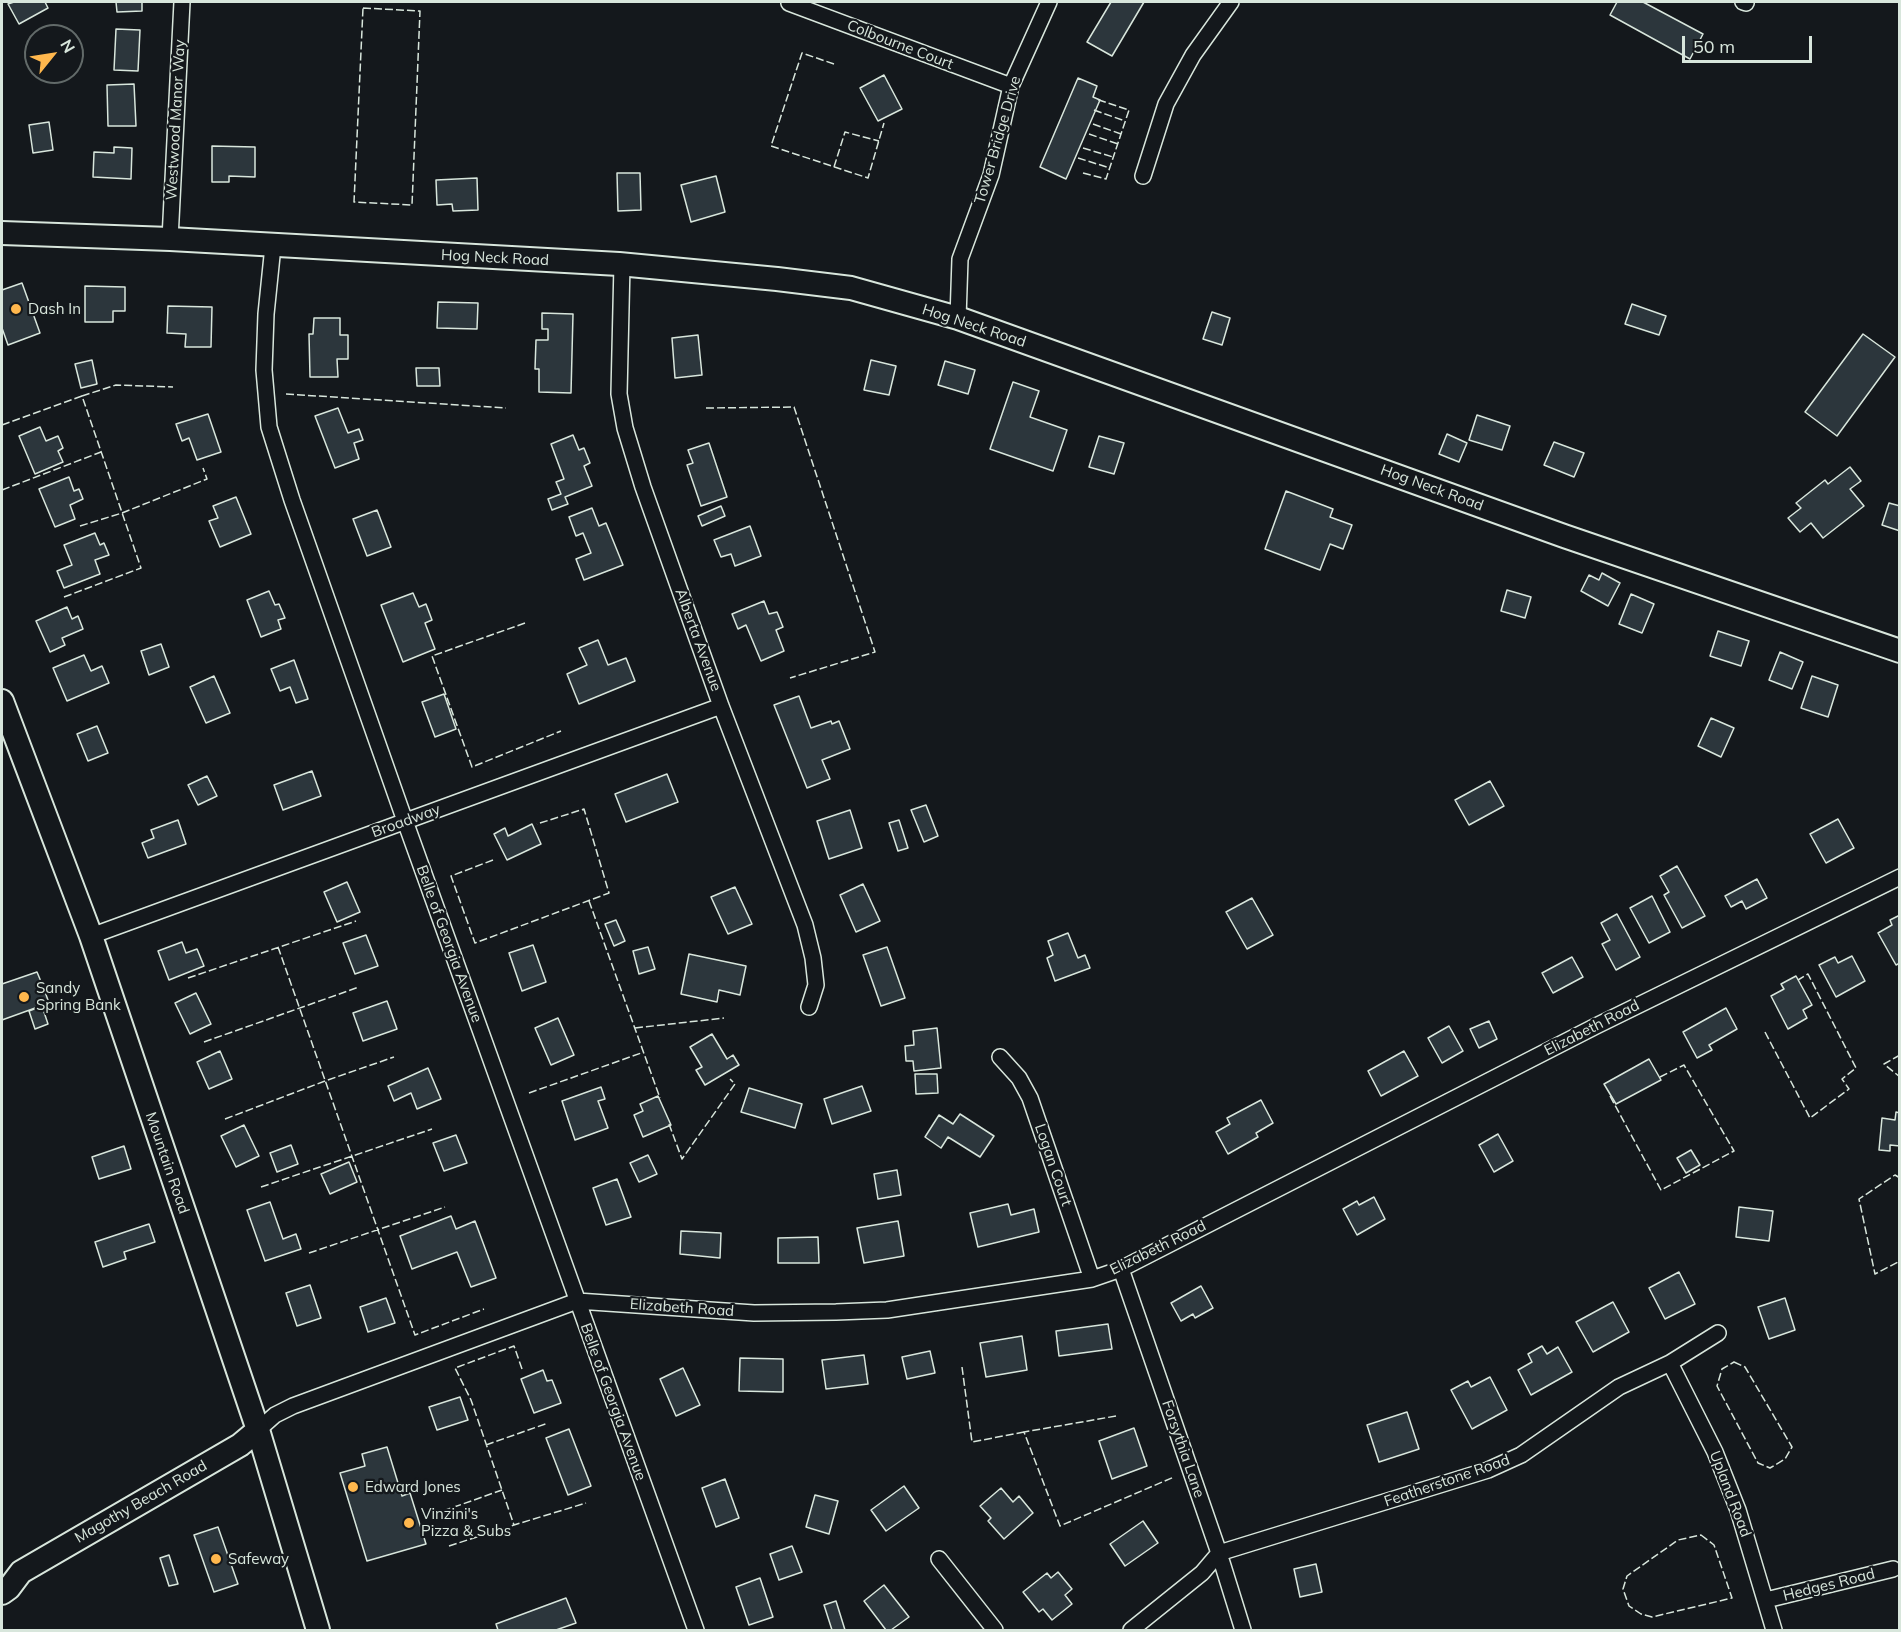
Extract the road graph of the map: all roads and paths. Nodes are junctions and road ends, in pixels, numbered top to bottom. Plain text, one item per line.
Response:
1 (182, 2) edge
2 (1049, 2) edge
3 (1231, 2) edge
4 (789, 3) edge
5 (1011, 86) junction
6 (1143, 176) dead end
7 (2, 233) edge
8 (170, 239) junction
9 (273, 246) junction
10 (622, 264) junction
11 (958, 318) junction
12 (1899, 651) edge
13 (2, 701) edge
14 (721, 706) junction
15 (405, 821) junction
16 (1899, 877) edge
17 (91, 936) junction
18 (809, 1007) dead end
19 (1000, 1057) dead end
20 (1121, 1269) junction
21 (1092, 1279) junction
22 (577, 1301) junction
23 (1718, 1333) dead end
24 (1670, 1363) junction
25 (258, 1430) junction
26 (1219, 1553) junction
27 (939, 1559) dead end
28 (1893, 1569) dead end
29 (11, 1571) edge
30 (2, 1593) edge
31 (1766, 1600) junction
32 (318, 1630) edge
33 (696, 1630) edge
34 (995, 1630) edge
35 (1131, 1630) edge
36 (1242, 1630) edge
37 (1774, 1630) edge

1 - 8 street, Westwood Manor Way
2 - 5 street, Tower Bridge Drive
3 - 6 street
4 - 5 street, Colbourne Court
5 - 11 street, Tower Bridge Drive
7 - 8 main road, Hog Neck Road
8 - 9 main road, Hog Neck Road
9 - 10 main road, Hog Neck Road
9 - 15 street, Belle of Georgia Avenue
10 - 11 main road, Hog Neck Road
10 - 14 street, Alberta Avenue
11 - 12 main road, Hog Neck Road
13 - 17 main road, Mountain Road
14 - 15 street, Broadway
14 - 18 street, Alberta Avenue
15 - 17 street, Broadway
15 - 22 street, Belle of Georgia Avenue
16 - 20 street, Elizabeth Road
17 - 25 main road, Mountain Road
19 - 21 street, Logan Court
20 - 21 street, Elizabeth Road
20 - 26 street, Forsythia Lane
21 - 22 street, Elizabeth Road
22 - 25 street, Elizabeth Road
22 - 33 street, Belle of Georgia Avenue
23 - 24 street, Featherstone Road
24 - 26 street, Featherstone Road
24 - 31 street, Upland Road
25 - 29 main road, Magothy Beach Road
25 - 32 main road, Mountain Road
26 - 35 street
26 - 36 street, Forsythia Lane
27 - 34 street
28 - 31 street, Hedges Road
29 - 30 main road, Magothy Beach Road
31 - 37 street, Upland Road

